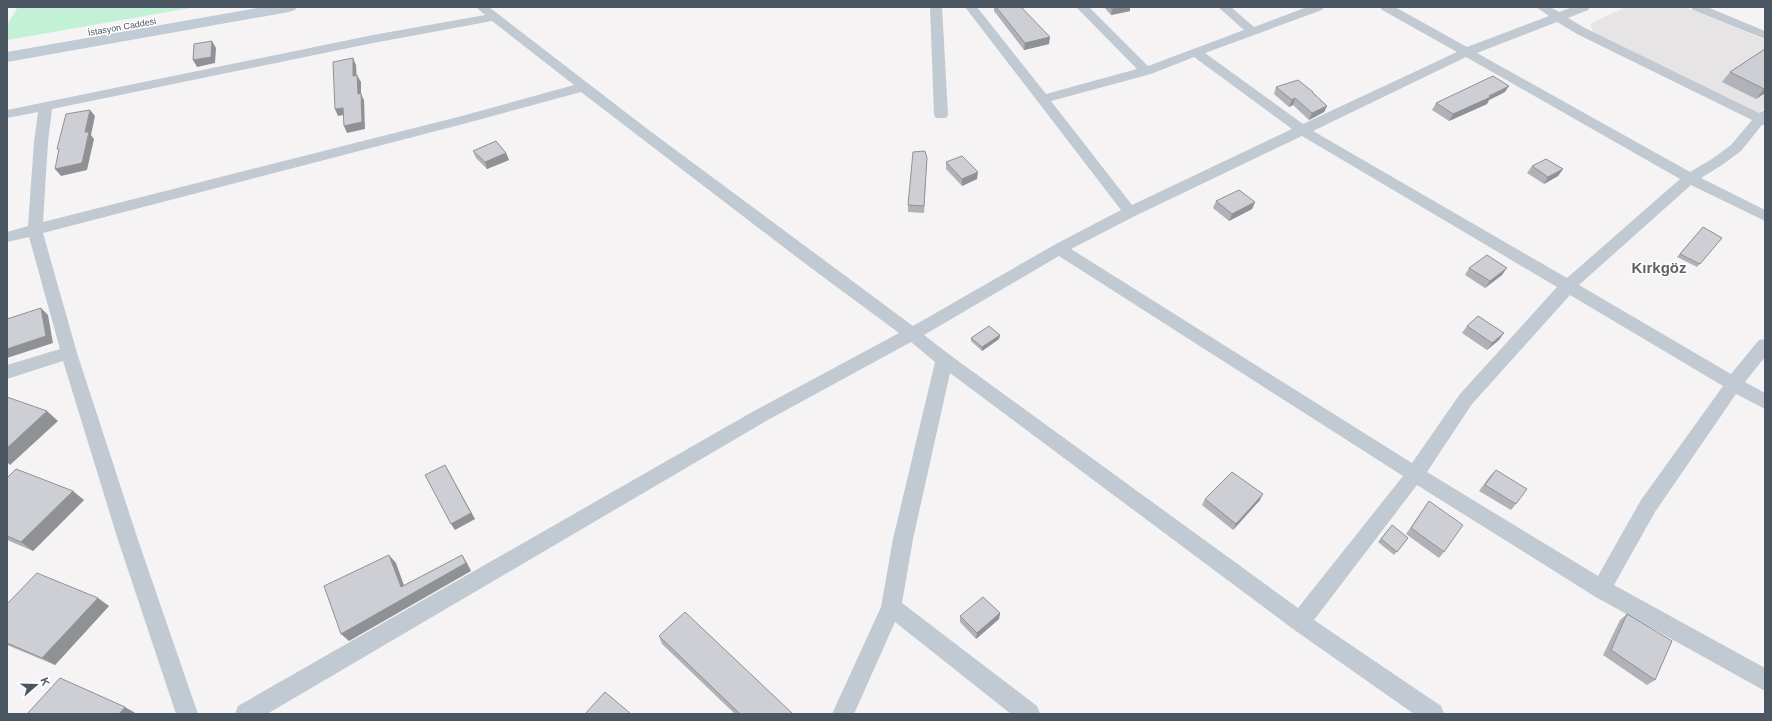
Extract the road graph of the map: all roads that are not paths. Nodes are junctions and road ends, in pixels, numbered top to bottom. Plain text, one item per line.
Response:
1 (236, 7) edge
2 (289, 7) edge
3 (482, 7) edge
4 (936, 7) edge
5 (971, 7) edge
6 (1082, 7) edge
7 (1224, 7) edge
8 (1318, 7) edge
9 (1386, 7) edge
10 (1542, 7) edge
11 (1584, 7) edge
12 (1697, 7) edge
13 (1558, 17) junction
14 (495, 18) junction
15 (1252, 31) junction
16 (1765, 35) edge
17 (7, 47) edge
18 (1196, 52) junction
19 (1467, 52) junction
20 (7, 57) edge
21 (1146, 70) junction
22 (583, 87) junction
23 (1042, 99) junction
24 (46, 106) junction
25 (7, 114) edge
26 (941, 115) dead end
27 (1763, 118) edge
28 (1302, 130) junction
29 (1690, 178) junction
30 (1130, 212) junction
31 (1765, 216) edge
32 (35, 230) junction
33 (7, 237) edge
34 (1059, 249) junction
35 (1568, 286) junction
36 (912, 333) junction
37 (1765, 345) edge
38 (69, 353) junction
39 (944, 360) junction
40 (7, 372) edge
41 (1734, 383) junction
42 (1765, 402) edge
43 (1415, 474) junction
44 (1601, 589) junction
45 (891, 607) junction
46 (1300, 622) junction
47 (1765, 680) edge
48 (187, 714) edge
49 (246, 714) edge
50 (843, 714) edge
51 (1029, 714) edge
52 (1434, 714) edge

1 - 17 main road, İstasyon Caddesi
2 - 20 main road
3 - 14 street
4 - 26 street
5 - 23 street
6 - 21 street
7 - 15 street
8 - 15 street
9 - 19 street
10 - 13 street
11 - 13 street
12 - 16 street
13 - 19 street
13 - 27 street
14 - 22 street
14 - 24 street
15 - 18 street
18 - 21 street
18 - 28 street
19 - 28 street
19 - 29 street
21 - 23 street
22 - 32 street
22 - 36 street
23 - 30 street
24 - 25 street
24 - 32 street
27 - 29 street
28 - 30 street
28 - 35 street
29 - 31 street
29 - 35 street
30 - 34 street
32 - 33 street
32 - 38 street
34 - 36 street
34 - 43 street
35 - 41 street
35 - 43 street
36 - 39 street
36 - 49 street
37 - 41 street
38 - 40 street
38 - 48 street
39 - 45 street
39 - 46 street
41 - 42 street
41 - 44 street
43 - 44 street
43 - 46 street
44 - 47 street
45 - 50 street
45 - 51 street
46 - 52 street

